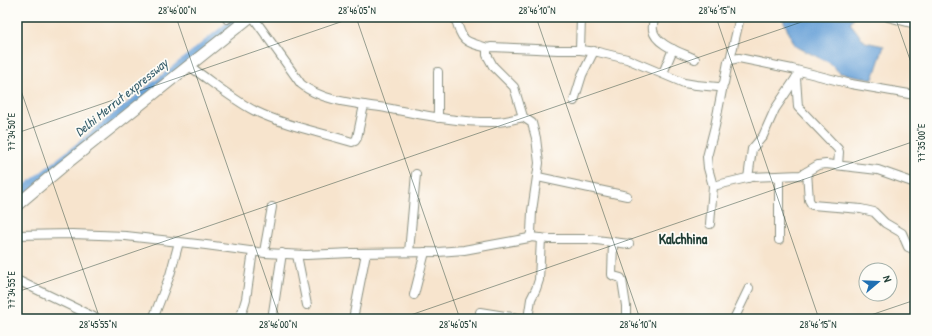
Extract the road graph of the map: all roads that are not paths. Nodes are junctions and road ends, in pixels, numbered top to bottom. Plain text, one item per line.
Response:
1 (252, 17) edge
2 (455, 17) edge
3 (581, 17) edge
4 (654, 17) edge
5 (740, 17) edge
6 (888, 17) edge
7 (915, 24) edge
8 (488, 48) junction
9 (673, 49) junction
10 (580, 50) junction
11 (594, 52) junction
12 (695, 58) dead end
13 (730, 60) junction
14 (189, 66) junction
15 (438, 72) dead end
16 (663, 73) junction
17 (798, 75) junction
18 (723, 85) junction
19 (915, 95) edge
20 (574, 101) dead end
21 (364, 105) junction
22 (523, 117) junction
23 (438, 118) junction
24 (838, 165) junction
25 (807, 172) junction
26 (416, 174) dead end
27 (779, 176) junction
28 (538, 177) junction
29 (748, 178) junction
30 (915, 183) edge
31 (713, 186) junction
32 (627, 196) dead end
33 (17, 205) edge
34 (272, 207) dead end
35 (710, 224) dead end
36 (17, 235) edge
37 (530, 237) junction
38 (540, 238) junction
39 (779, 240) dead end
40 (179, 242) junction
41 (612, 242) junction
42 (629, 244) dead end
43 (915, 250) edge
44 (254, 251) junction
45 (264, 252) junction
46 (409, 252) junction
47 (425, 252) junction
48 (366, 253) junction
49 (282, 254) junction
50 (297, 255) junction
51 (17, 280) edge
52 (749, 288) dead end
53 (414, 295) dead end
54 (307, 305) dead end
55 (480, 312) dead end
56 (98, 319) edge
57 (153, 319) edge
58 (240, 319) edge
59 (272, 319) edge
60 (353, 319) edge
61 (525, 319) edge
62 (528, 319) edge
63 (626, 319) edge
64 (734, 319) edge

1 - 14 street
1 - 21 street
2 - 8 street
3 - 10 street
4 - 9 street
5 - 13 street
6 - 7 street
8 - 10 street
8 - 22 street
9 - 12 street
9 - 16 street
10 - 11 street
11 - 16 street
11 - 20 street
13 - 17 street
13 - 18 street
14 - 21 street
14 - 33 street
15 - 23 street
16 - 18 street
17 - 19 street
17 - 24 street
17 - 29 street
18 - 31 street
21 - 23 street
22 - 23 street
22 - 28 street
24 - 25 street
24 - 30 street
25 - 27 street
25 - 43 street
26 - 46 street
27 - 29 street
27 - 39 street
28 - 32 street
28 - 37 street
29 - 31 street
31 - 35 street
34 - 45 street
36 - 40 street
37 - 38 street
37 - 47 street
38 - 41 street
38 - 62 street
40 - 44 street
40 - 57 street
41 - 42 street
41 - 63 street
44 - 45 street
44 - 58 street
45 - 49 street
46 - 47 street
46 - 48 street
47 - 53 street
48 - 50 street
48 - 60 street
49 - 50 street
49 - 59 street
50 - 54 street
51 - 56 street
52 - 64 street
55 - 61 street

